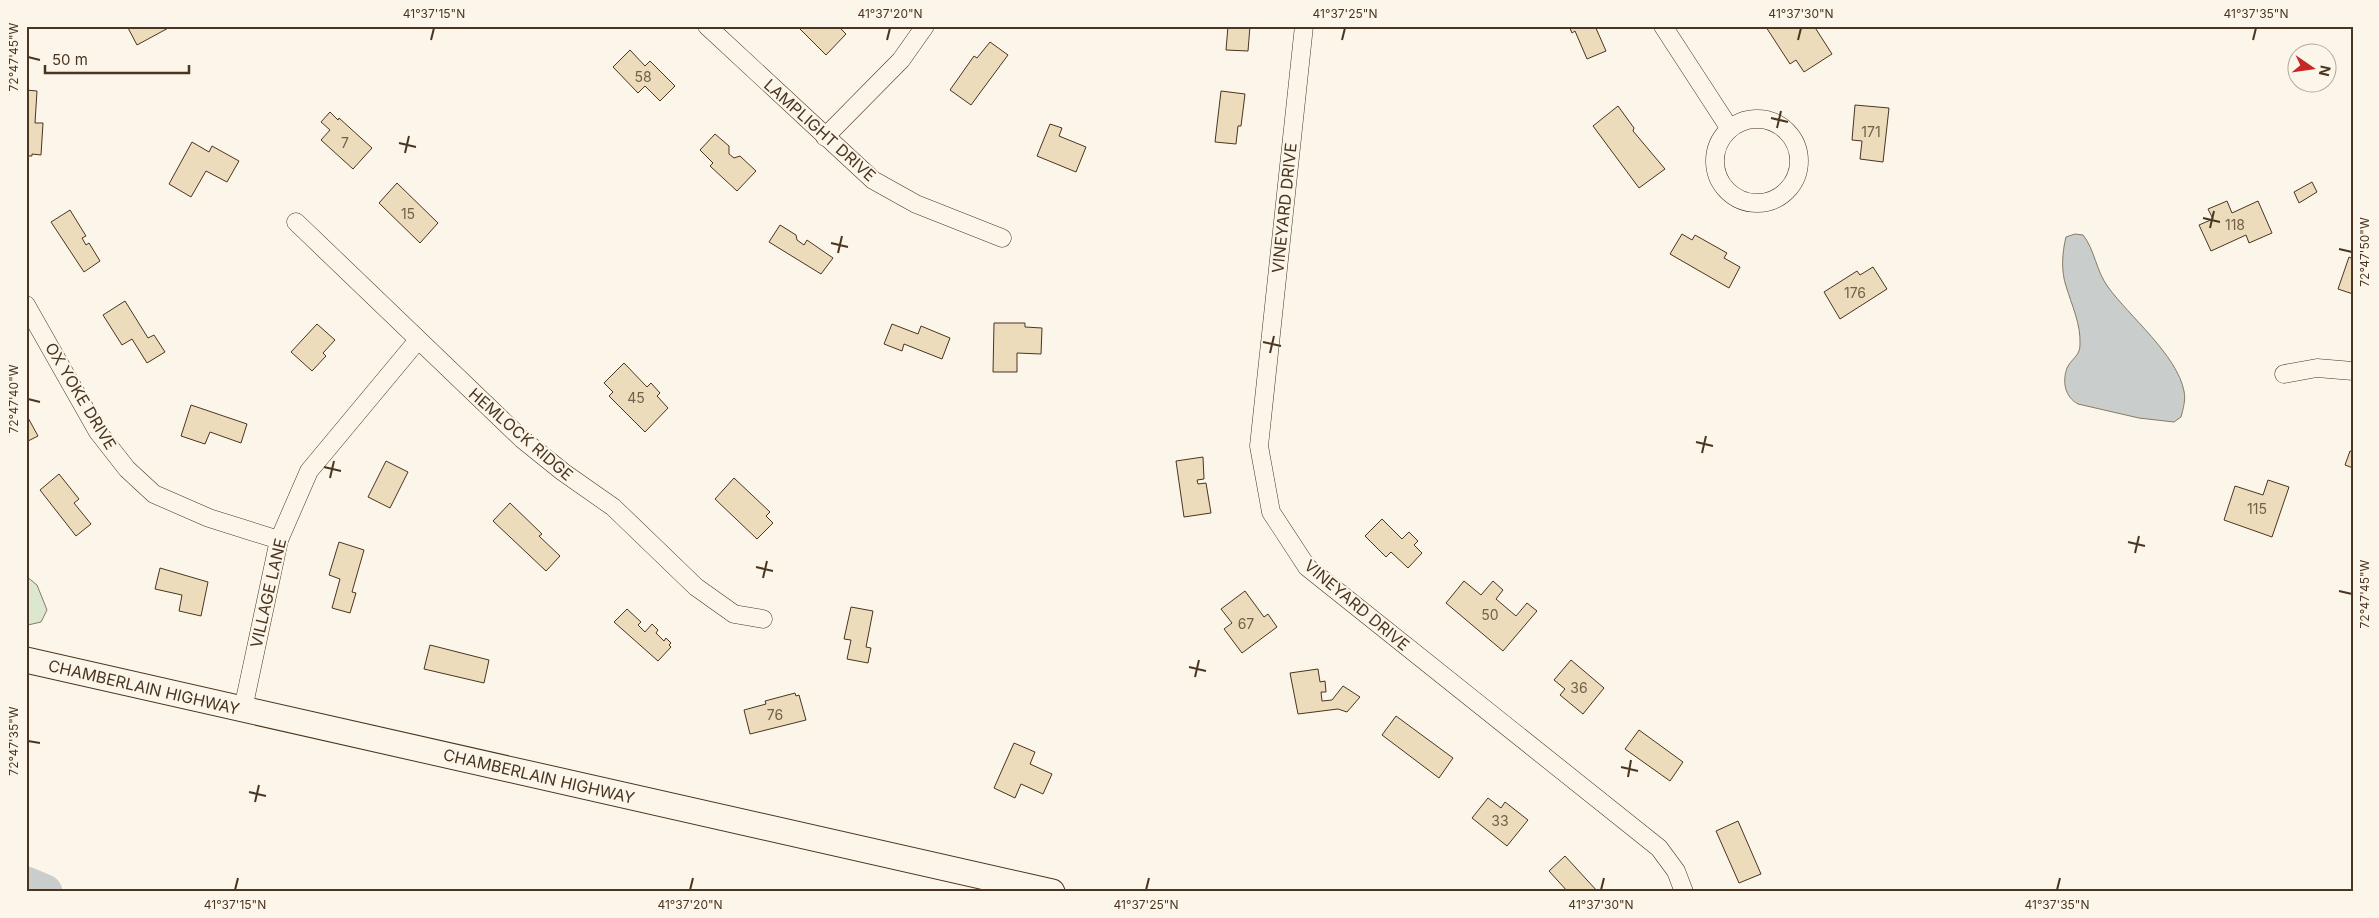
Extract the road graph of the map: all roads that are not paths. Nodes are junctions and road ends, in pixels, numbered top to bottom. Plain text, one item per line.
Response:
1 (707, 26) edge
2 (925, 26) edge
3 (1304, 26) edge
4 (1663, 26) edge
5 (1730, 129) junction
6 (825, 137) junction
7 (296, 222) dead end
8 (1002, 238) dead end
9 (26, 305) edge
10 (418, 340) junction
11 (2353, 371) edge
12 (2284, 374) dead end
13 (279, 540) junction
14 (763, 619) dead end
15 (26, 660) edge
16 (243, 709) junction
17 (1052, 892) edge
18 (1684, 892) edge

1 - 6 street, LAMPLIGHT DRIVE
2 - 6 street
3 - 18 street, VINEYARD DRIVE
4 - 5 street
5 - 5 street
6 - 8 street, LAMPLIGHT DRIVE
7 - 10 street, HEMLOCK RIDGE
9 - 13 street, OX YOKE DRIVE
10 - 13 street, VILLAGE LANE
10 - 14 street, HEMLOCK RIDGE
11 - 12 street
13 - 16 street, VILLAGE LANE
15 - 16 main road, CHAMBERLAIN HIGHWAY
16 - 17 main road, CHAMBERLAIN HIGHWAY

